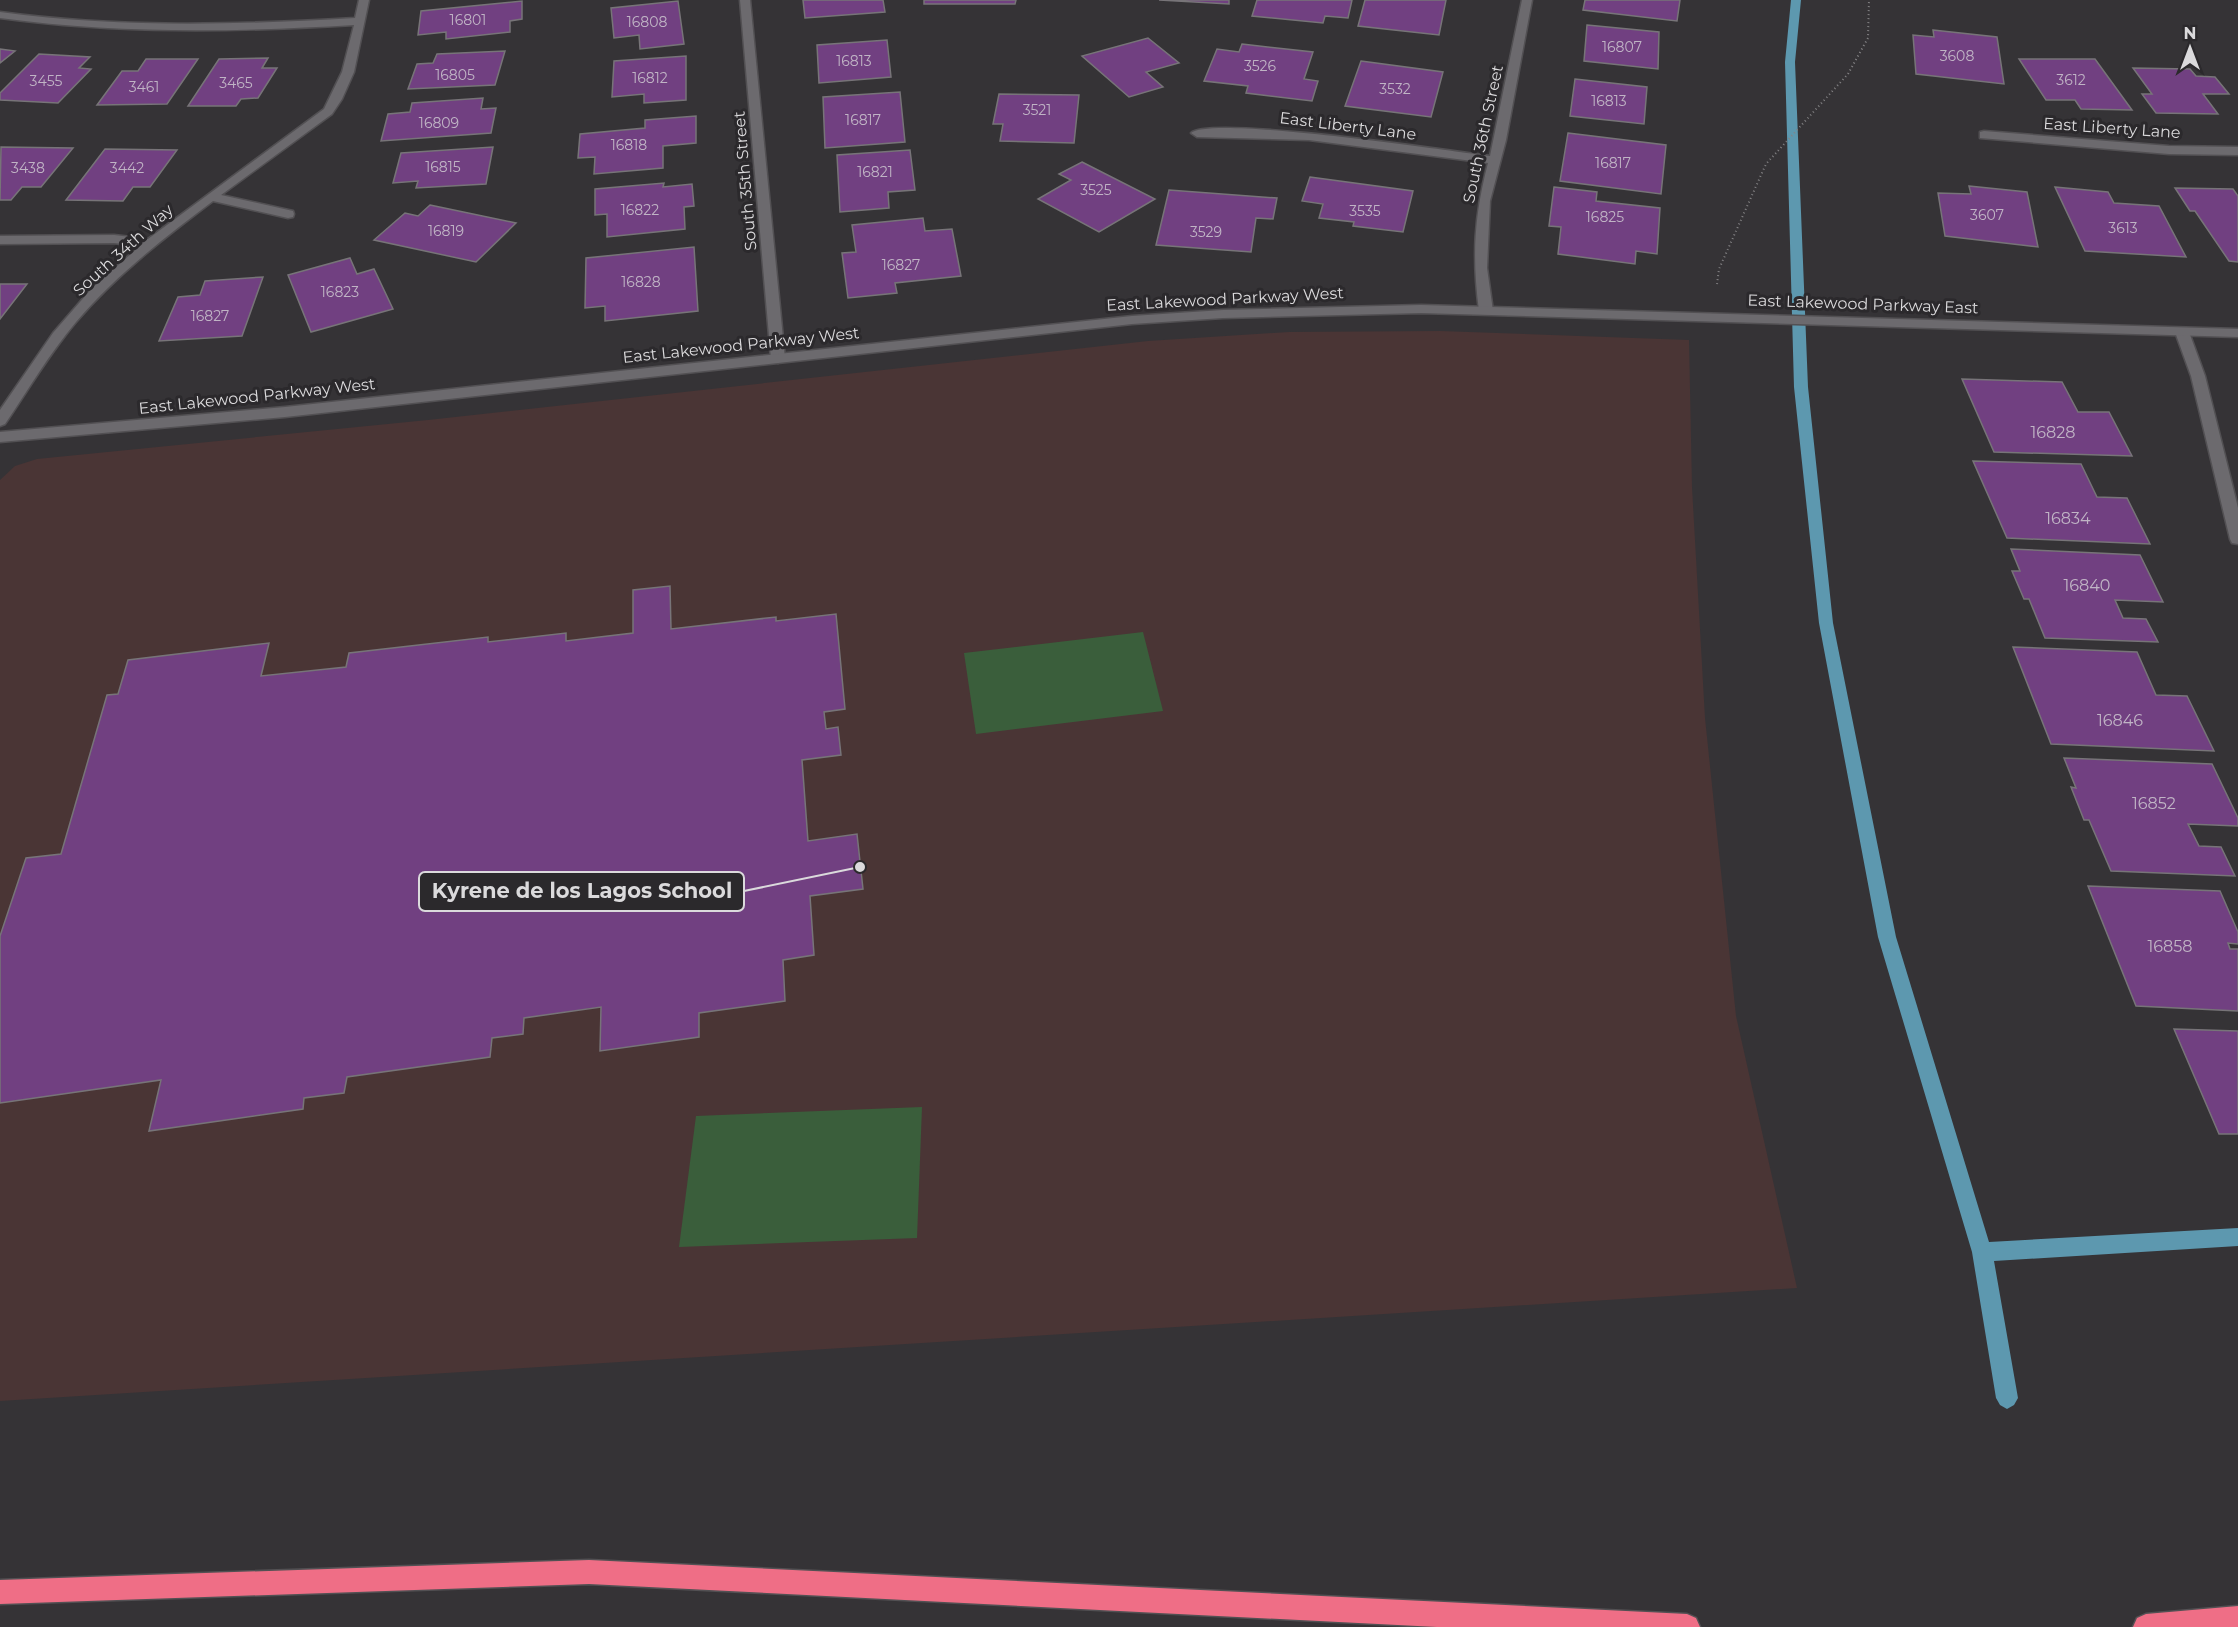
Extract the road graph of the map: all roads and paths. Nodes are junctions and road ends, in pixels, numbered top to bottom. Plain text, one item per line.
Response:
1 (364, 0) edge
2 (745, 0) edge
3 (1527, 0) edge
4 (1869, 0) edge
5 (0, 15) edge
6 (360, 21) junction
7 (1197, 133) dead end
8 (1984, 135) dead end
9 (2238, 151) edge
10 (1494, 160) junction
11 (211, 197) junction
12 (288, 214) dead end
13 (0, 240) edge
14 (153, 243) junction
15 (1486, 311) junction
16 (1712, 318) junction
17 (2182, 332) junction
18 (2238, 333) edge
19 (778, 359) junction
20 (0, 421) edge
21 (0, 437) edge
22 (2238, 539) edge
23 (0, 1592) edge
24 (2238, 1619) edge
25 (1687, 1627) edge
26 (2146, 1627) edge

1 - 6 street, South 34th Way
2 - 19 street, South 35th Street
3 - 10 street, South 36th Street
4 - 16 path
5 - 6 street
6 - 11 street, South 34th Way
7 - 10 street, East Liberty Lane
8 - 9 street, East Liberty Lane
10 - 15 street, South 36th Street
11 - 12 street
11 - 14 street, South 34th Way
13 - 14 street
14 - 20 street, South 34th Way
15 - 16 street, East Lakewood Parkway East
15 - 19 street, East Lakewood Parkway West
16 - 17 street, East Lakewood Parkway East
17 - 18 street, East Lakewood Parkway East
17 - 22 street
19 - 21 street, East Lakewood Parkway West
23 - 25 highway
24 - 26 highway

